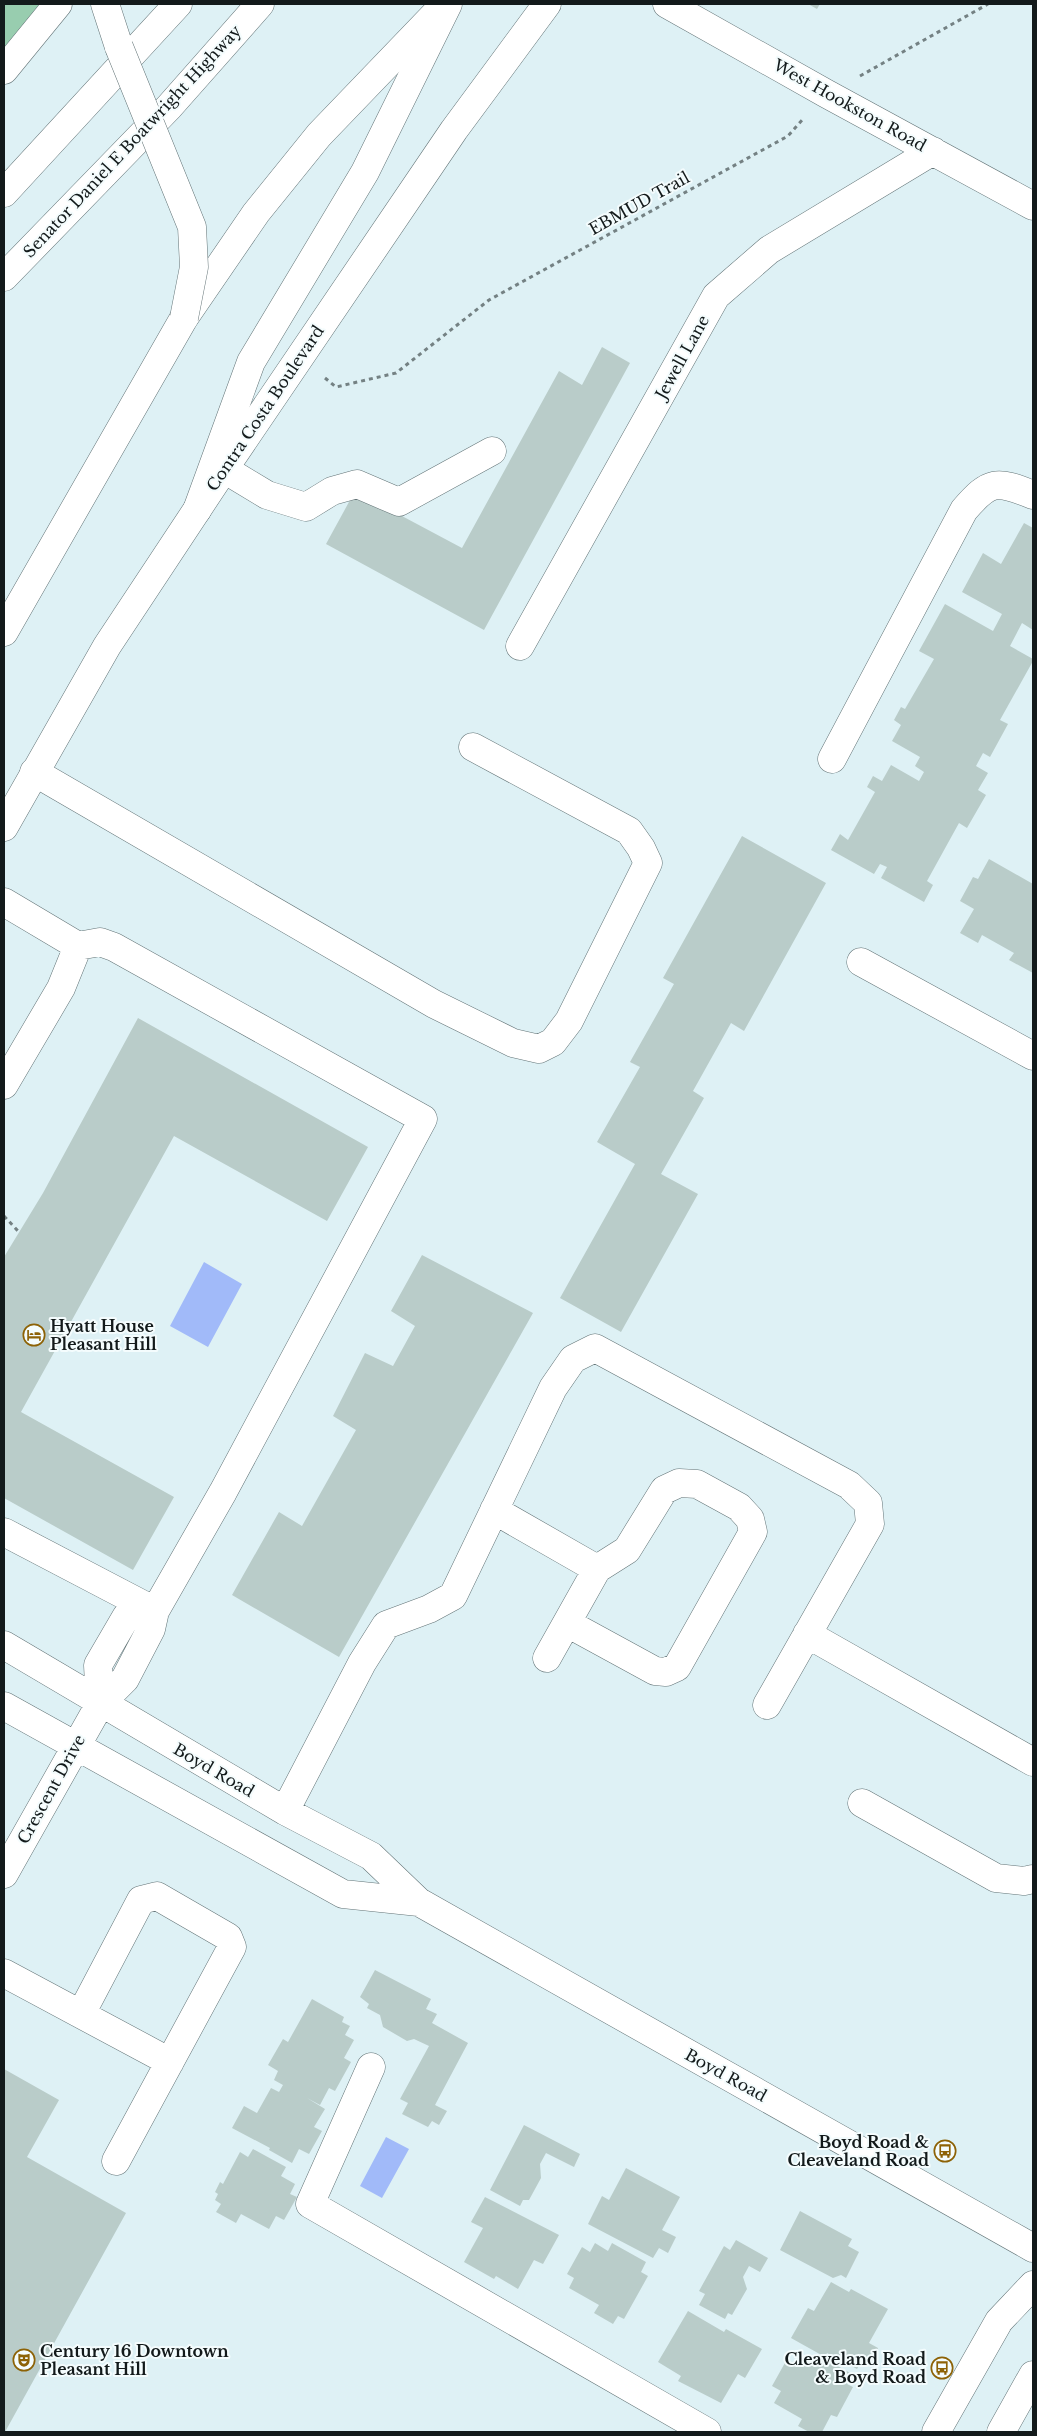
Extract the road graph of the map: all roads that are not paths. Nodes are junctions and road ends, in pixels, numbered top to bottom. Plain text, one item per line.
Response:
1 (58, 4) edge
2 (104, 4) edge
3 (178, 4) edge
4 (260, 4) edge
5 (447, 4) edge
6 (547, 4) edge
7 (667, 4) edge
8 (4, 69) edge
9 (933, 151) junction
10 (4, 192) edge
11 (1033, 206) edge
12 (4, 277) edge
13 (184, 318) junction
14 (492, 451) dead end
15 (224, 469) junction
16 (1033, 495) edge
17 (197, 510) junction
18 (4, 632) edge
19 (520, 646) dead end
20 (472, 747) dead end
21 (832, 760) dead end
22 (34, 772) junction
23 (4, 827) edge
24 (4, 902) edge
25 (78, 946) junction
26 (860, 962) dead end
27 (1033, 1056) edge
28 (4, 1084) edge
29 (494, 1510) junction
30 (4, 1532) edge
31 (597, 1569) junction
32 (155, 1611) junction
33 (567, 1623) junction
34 (807, 1634) junction
35 (4, 1645) edge
36 (547, 1658) dead end
37 (100, 1704) junction
38 (766, 1705) dead end
39 (4, 1706) edge
40 (75, 1746) junction
41 (1033, 1762) edge
42 (862, 1803) dead end
43 (285, 1811) junction
44 (4, 1874) edge
45 (1033, 1879) edge
46 (419, 1902) junction
47 (4, 1973) edge
48 (81, 2014) junction
49 (170, 2062) junction
50 (371, 2067) dead end
51 (116, 2161) dead end
52 (1033, 2248) edge
53 (1033, 2286) edge
54 (1033, 2375) edge
55 (708, 2432) edge
56 (936, 2432) edge
57 (1001, 2432) edge

1 - 8 main road
2 - 13 main road, bridge
3 - 10 main road
4 - 12 main road, Senator Daniel E Boatwright Highway
5 - 13 main road
5 - 17 main road
6 - 15 main road, Contra Costa Boulevard
7 - 9 main road, West Hookston Road
9 - 11 main road, West Hookston Road
9 - 19 main road, Jewell Lane
13 - 18 main road
14 - 15 main road
15 - 17 main road, Contra Costa Boulevard
16 - 21 main road
17 - 22 main road, Contra Costa Boulevard
20 - 22 main road
22 - 23 main road, Contra Costa Boulevard
24 - 25 main road
25 - 28 main road
25 - 32 main road, Crescent Drive
26 - 27 main road
29 - 31 main road
29 - 34 main road
29 - 43 main road
30 - 32 main road
31 - 33 main road
31 - 33 main road
32 - 37 main road, Crescent Drive
33 - 36 main road
34 - 38 main road
34 - 41 main road
35 - 37 main road, Boyd Road
37 - 40 main road, Crescent Drive
37 - 43 main road, Boyd Road
39 - 40 main road, Boyd Road
40 - 44 main road, Crescent Drive
40 - 46 main road, Boyd Road
42 - 45 main road
43 - 46 main road, Boyd Road
46 - 52 main road, Boyd Road
47 - 48 main road
48 - 49 main road
48 - 49 main road
49 - 51 main road
50 - 55 main road
53 - 56 main road
54 - 57 main road

